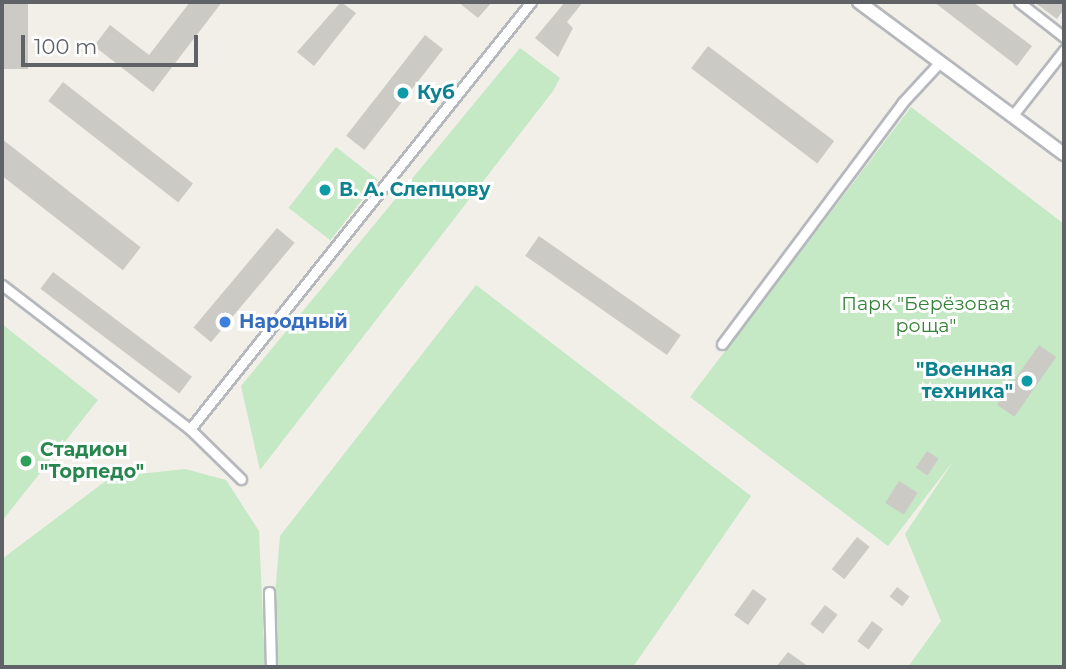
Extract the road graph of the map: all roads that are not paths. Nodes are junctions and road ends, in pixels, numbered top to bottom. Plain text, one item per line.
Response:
1 (531, 2) edge
2 (859, 2) edge
3 (1019, 2) edge
4 (1064, 37) edge
5 (1064, 50) edge
6 (940, 62) junction
7 (1013, 115) junction
8 (1064, 154) edge
9 (2, 285) edge
10 (722, 344) dead end
11 (190, 429) junction
12 (242, 479) dead end
13 (269, 592) dead end
14 (271, 667) edge

1 - 11 street
2 - 6 main road
3 - 4 street
5 - 7 street
6 - 7 main road
6 - 10 street
7 - 8 main road
9 - 11 street
11 - 12 street
13 - 14 street

